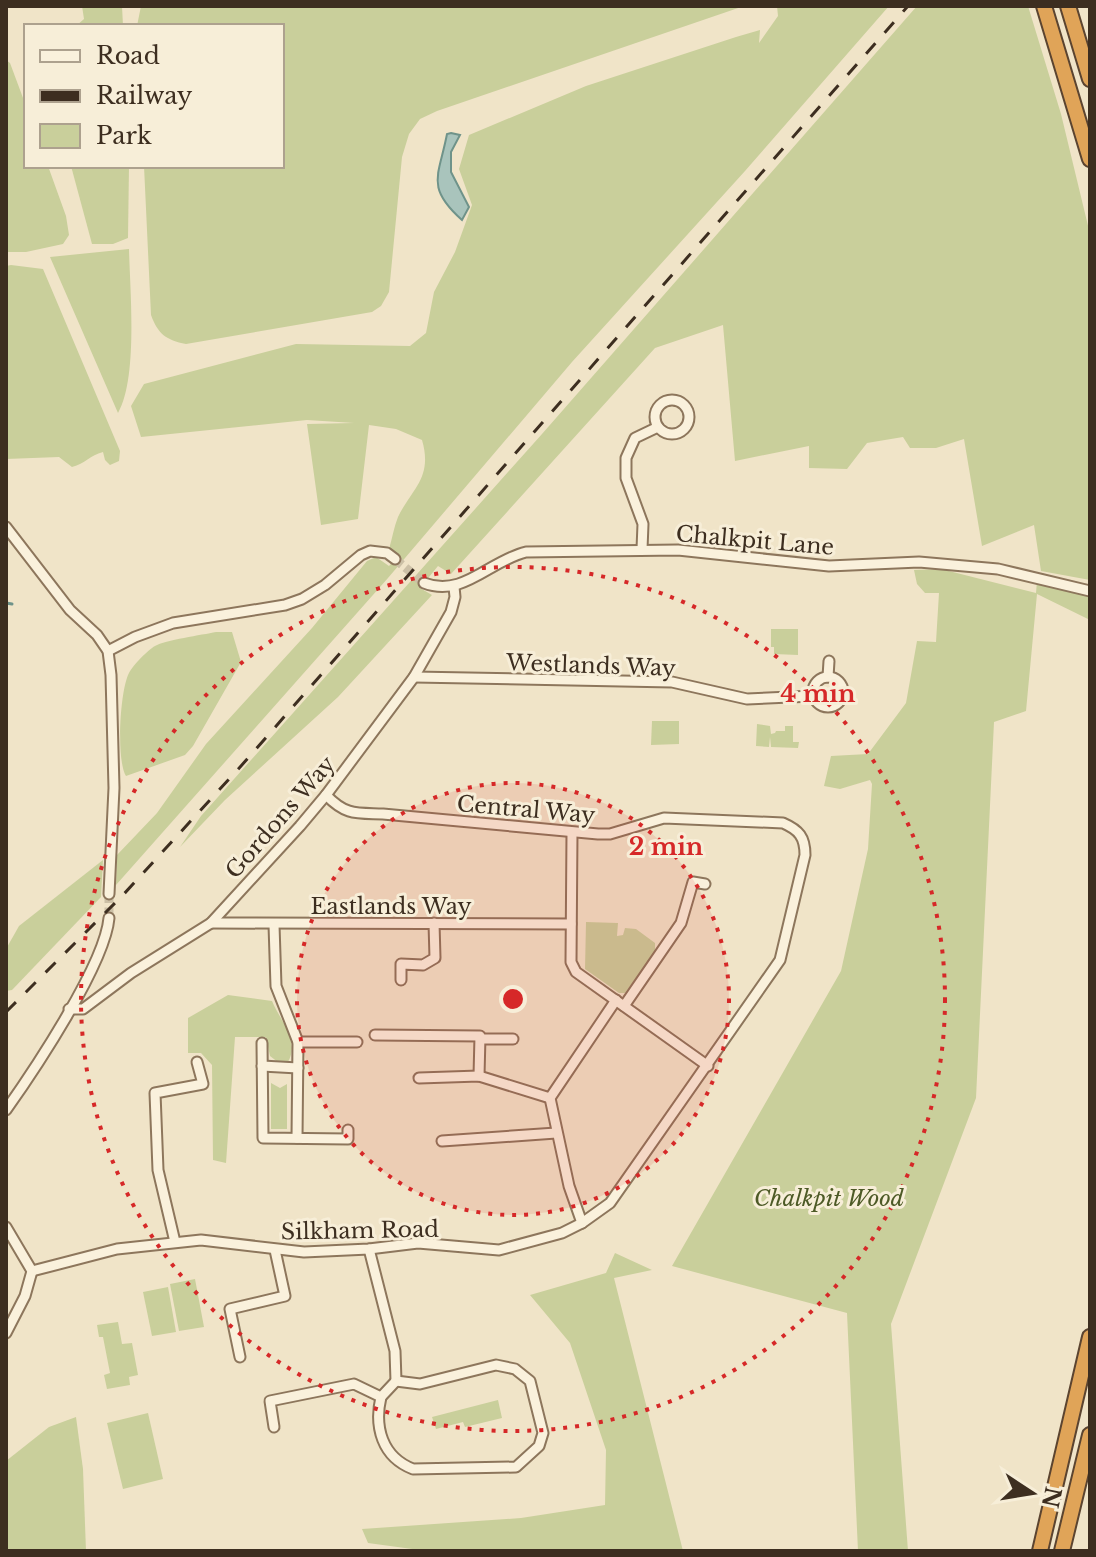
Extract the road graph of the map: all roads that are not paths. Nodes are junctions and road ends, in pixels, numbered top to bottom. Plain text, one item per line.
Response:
1 (1044, 6) edge
2 (1068, 6) edge
3 (1090, 79) edge
4 (1090, 159) edge
5 (658, 427) dead end
6 (6, 527) edge
7 (642, 549) junction
8 (395, 559) tunnel mouth
9 (424, 583) tunnel mouth
10 (454, 587) junction
11 (1090, 591) edge
12 (108, 651) junction
13 (829, 661) dead end
14 (414, 677) junction
15 (828, 677) junction
16 (813, 696) junction
17 (326, 795) junction
18 (572, 833) junction
19 (705, 884) dead end
20 (109, 894) tunnel mouth
21 (109, 918) tunnel mouth
22 (211, 923) junction
23 (434, 923) junction
24 (571, 924) junction
25 (274, 925) junction
26 (401, 980) dead end
27 (620, 1003) junction
28 (69, 1009) junction
29 (375, 1035) dead end
30 (480, 1039) junction
31 (513, 1039) dead end
32 (298, 1042) junction
33 (357, 1042) dead end
34 (262, 1043) dead end
35 (197, 1062) dead end
36 (262, 1066) junction
37 (708, 1066) junction
38 (298, 1068) junction
39 (479, 1076) junction
40 (419, 1078) dead end
41 (550, 1098) junction
42 (6, 1110) edge
43 (348, 1130) dead end
44 (556, 1133) junction
45 (297, 1138) junction
46 (442, 1141) dead end
47 (582, 1223) junction
48 (6, 1227) edge
49 (175, 1242) junction
50 (369, 1249) junction
51 (275, 1250) junction
52 (32, 1271) junction
53 (6, 1333) edge
54 (1090, 1337) edge
55 (240, 1357) dead end
56 (396, 1381) junction
57 (381, 1397) junction
58 (274, 1427) dead end
59 (1090, 1435) edge
60 (1040, 1551) edge
61 (1062, 1551) edge

1 - 4 highway
2 - 3 highway
5 - 7 street
6 - 12 street
7 - 10 street, Chalkpit Lane
7 - 11 street, Chalkpit Lane
8 - 12 street
9 - 10 street
10 - 14 street, Gordons Way
12 - 20 street
13 - 15 street
14 - 16 street, Westlands Way
14 - 17 street, Gordons Way
15 - 16 street
15 - 16 street
17 - 18 street, Central Way
17 - 22 street, Gordons Way
18 - 24 street
18 - 37 street, Central Way
19 - 27 street
21 - 28 street
22 - 25 street, Eastlands Way
22 - 28 street, Gordons Way
23 - 24 street, Eastlands Way
23 - 25 street, Eastlands Way
23 - 26 street
24 - 27 street
25 - 32 street
27 - 37 street
27 - 41 street
28 - 42 street
29 - 30 street
30 - 31 street
30 - 39 street
32 - 33 street
32 - 38 street
34 - 36 street
35 - 49 street
36 - 38 street
36 - 45 street
37 - 47 street, Silkham Road
38 - 45 street
39 - 40 street
39 - 41 street
41 - 44 street
43 - 45 street
44 - 46 street
44 - 47 street
47 - 50 street, Silkham Road
48 - 52 street
49 - 51 street, Silkham Road
49 - 52 street, Silkham Road
50 - 51 street, Silkham Road
50 - 56 street
51 - 55 street
52 - 53 street
54 - 60 highway
56 - 57 street
56 - 57 street
57 - 58 street
59 - 61 highway

